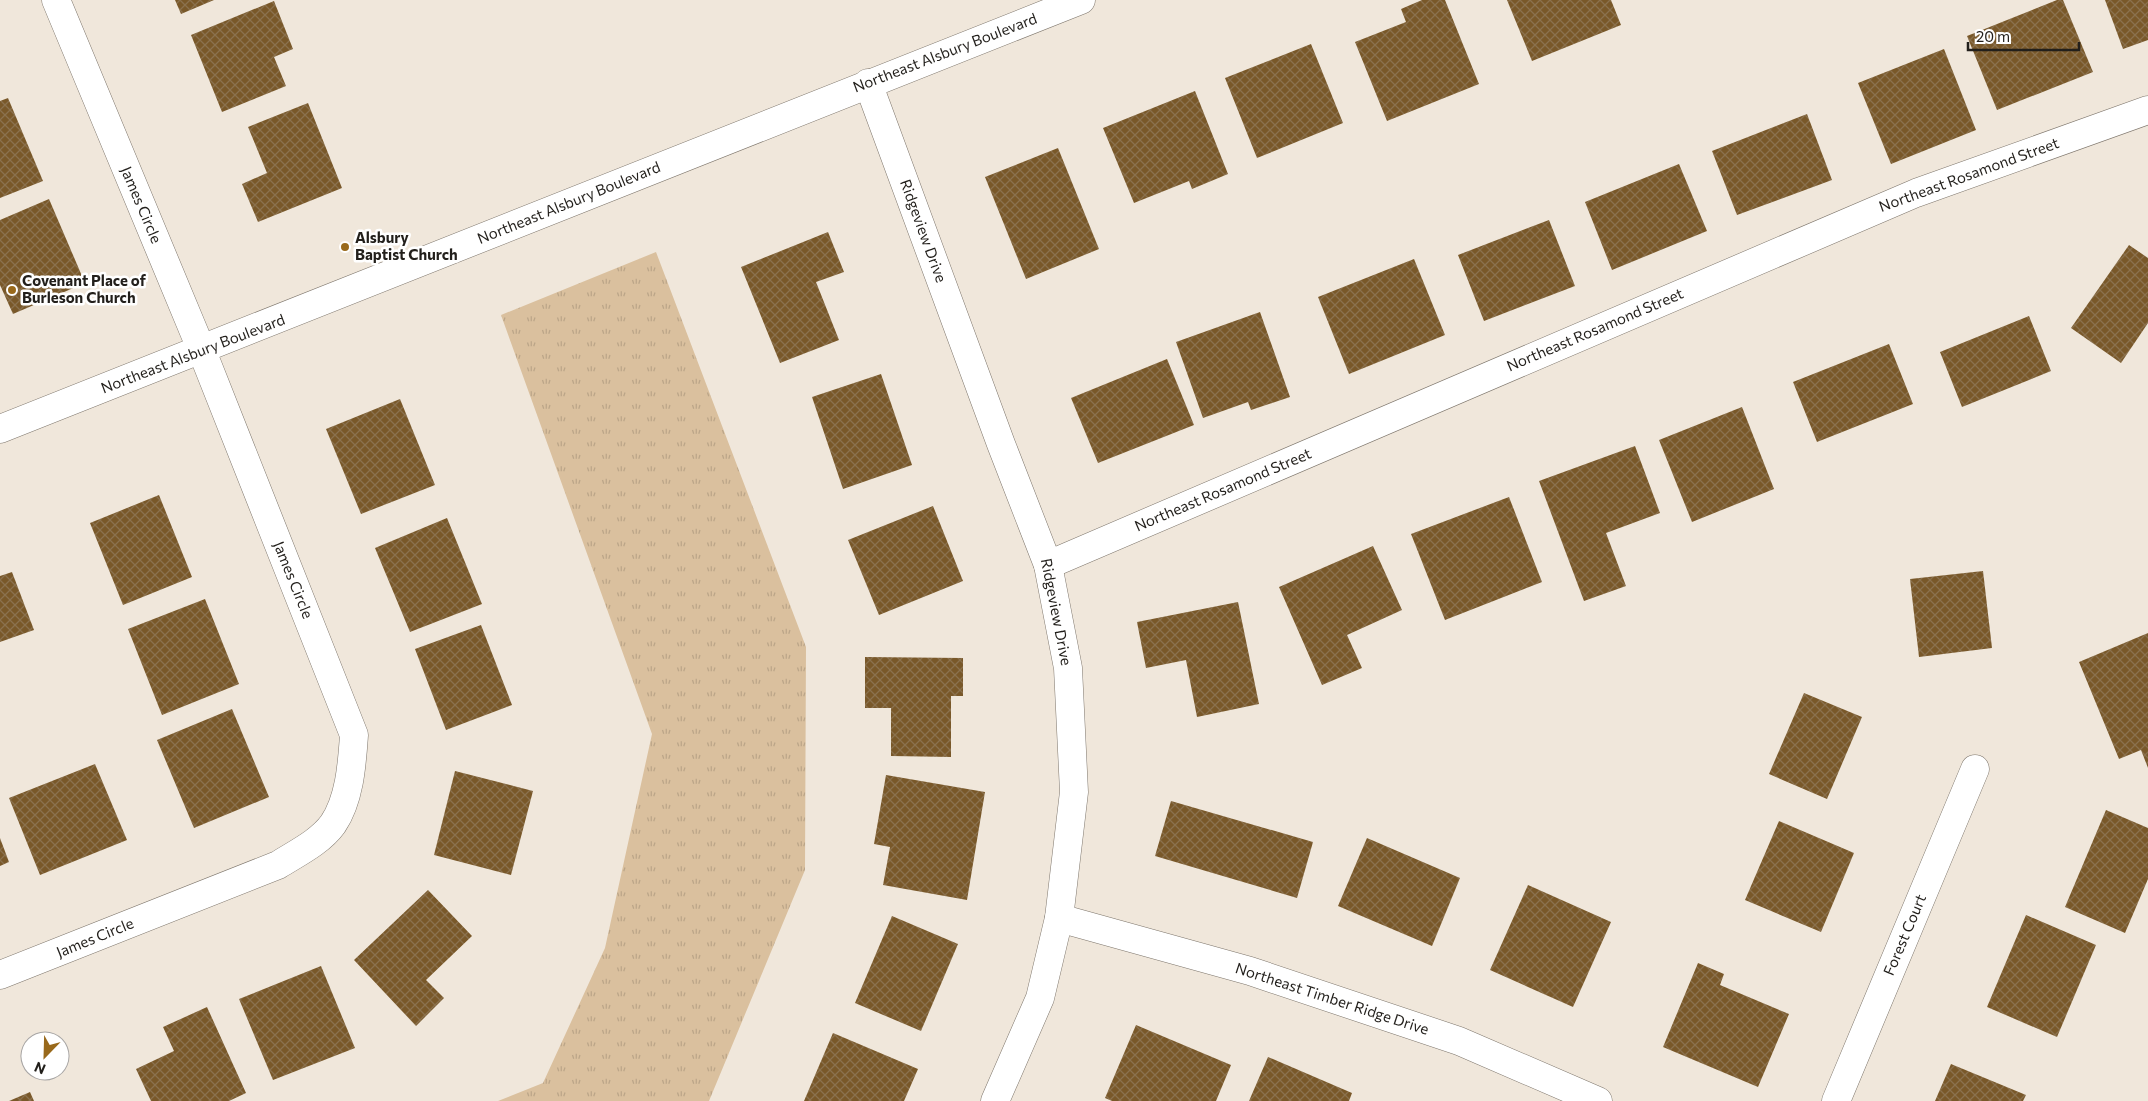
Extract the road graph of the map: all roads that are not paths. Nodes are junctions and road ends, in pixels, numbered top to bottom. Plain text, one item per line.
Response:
1 (56, 0) edge
2 (1081, 0) edge
3 (868, 83) junction
4 (2148, 110) edge
5 (202, 351) junction
6 (0, 429) edge
7 (1048, 565) junction
8 (1975, 769) dead end
9 (1059, 918) junction
10 (0, 975) edge
11 (995, 1101) edge
12 (1598, 1101) edge
13 (1836, 1101) edge

1 - 5 street, James Circle
2 - 3 street, Northeast Alsbury Boulevard
3 - 5 street, Northeast Alsbury Boulevard
3 - 7 street, Ridgeview Drive
4 - 7 street, Northeast Rosamond Street
5 - 6 street, Northeast Alsbury Boulevard
5 - 10 street, James Circle
7 - 9 street, Ridgeview Drive
8 - 13 street, Forest Court
9 - 11 street, Ridgeview Drive
9 - 12 street, Northeast Timber Ridge Drive

